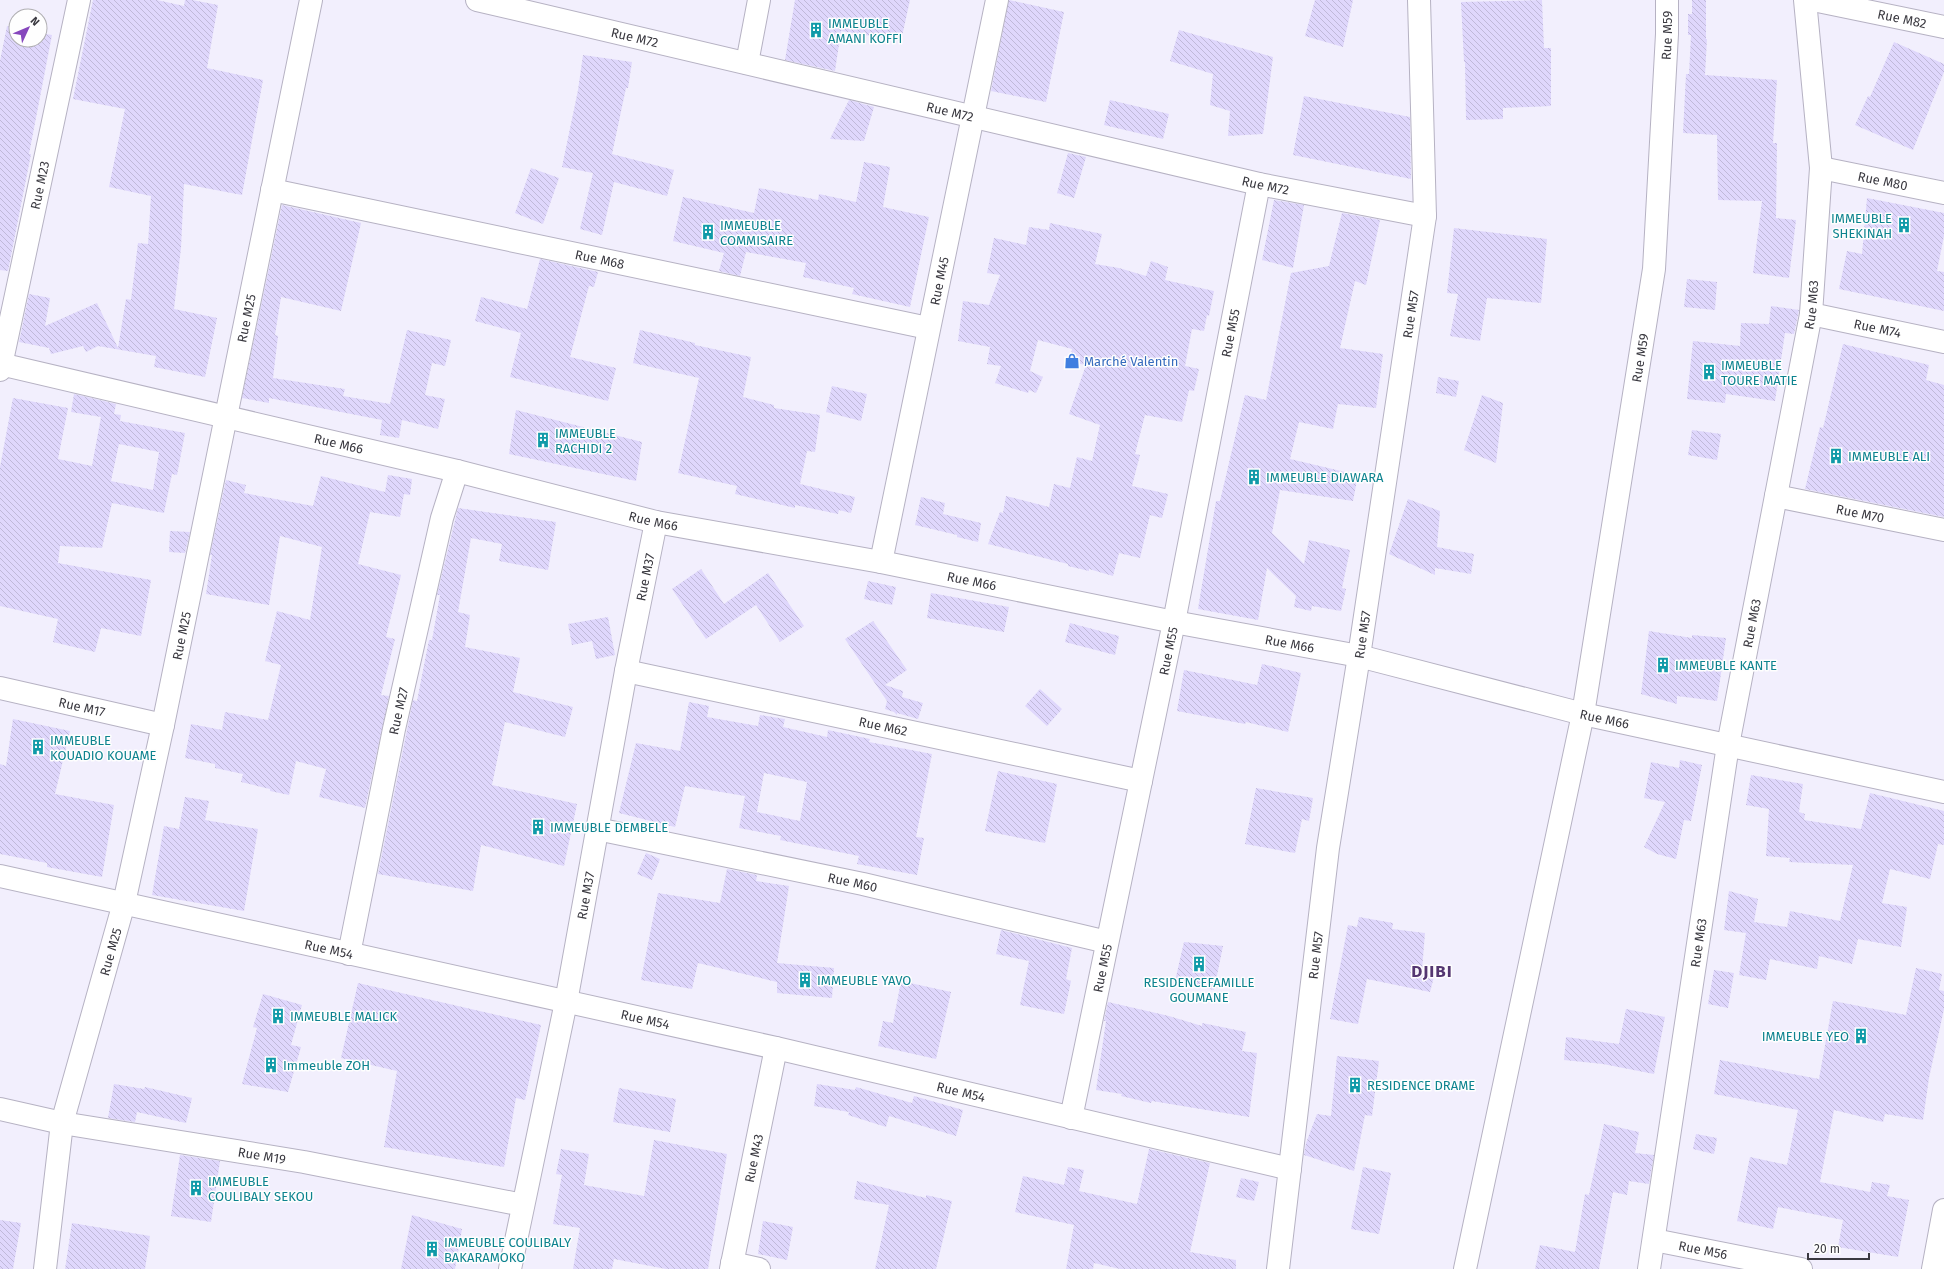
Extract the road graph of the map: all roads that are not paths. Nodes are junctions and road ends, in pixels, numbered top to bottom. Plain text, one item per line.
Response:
1 (79, 0) edge
2 (311, 0) edge
3 (477, 0) edge
4 (759, 0) edge
5 (997, 0) edge
6 (1419, 0) edge
7 (1667, 0) edge
8 (1805, 0) edge
9 (1812, 0) edge
10 (1944, 27) edge
11 (747, 64) junction
12 (972, 116) junction
13 (1821, 168) junction
14 (1259, 184) junction
15 (272, 190) junction
16 (1944, 193) edge
17 (1425, 216) junction
18 (1811, 314) junction
19 (928, 328) junction
20 (1944, 342) edge
21 (0, 366) edge
22 (226, 417) junction
23 (457, 471) junction
24 (1776, 496) junction
25 (656, 522) junction
26 (1944, 530) edge
27 (881, 562) junction
28 (1174, 622) junction
29 (1359, 656) junction
30 (626, 670) junction
31 (0, 688) edge
32 (1583, 714) junction
33 (163, 725) junction
34 (1728, 745) junction
35 (1141, 781) junction
36 (1944, 792) edge
37 (597, 829) junction
38 (0, 876) edge
39 (124, 903) junction
40 (1107, 942) junction
41 (349, 954) junction
42 (566, 1002) junction
43 (776, 1048) junction
44 (0, 1109) edge
45 (1071, 1118) junction
46 (62, 1123) junction
47 (1290, 1169) junction
48 (523, 1205) junction
49 (1944, 1210) edge
50 (1654, 1240) junction
51 (732, 1266) edge
52 (46, 1269) edge
53 (510, 1269) edge
54 (758, 1269) edge
55 (1278, 1269) edge
56 (1465, 1269) edge
57 (1649, 1269) edge
58 (1800, 1269) edge
59 (1932, 1269) edge

1 - 21 street, Rue M23
2 - 15 street, Rue M25
3 - 11 street, Rue M72
4 - 11 street
5 - 12 street, Rue M45
6 - 17 street, Rue M57
7 - 32 street, Rue M59
8 - 13 street, Rue M63
9 - 10 street, Rue M82
11 - 12 street, Rue M72
12 - 14 street, Rue M72
12 - 19 street, Rue M45
13 - 16 street, Rue M80
13 - 18 street, Rue M63
14 - 17 street, Rue M72
14 - 28 street, Rue M55
15 - 19 street, Rue M68
15 - 22 street, Rue M25
17 - 29 street, Rue M57
18 - 20 street, Rue M74
18 - 24 street, Rue M63
19 - 27 street, Rue M45
21 - 22 street, Rue M66
22 - 23 street, Rue M66
22 - 33 street, Rue M25
23 - 25 street, Rue M66
23 - 41 street, Rue M27
24 - 26 street, Rue M70
24 - 34 street, Rue M63
25 - 27 street, Rue M66
25 - 30 street, Rue M37
27 - 28 street, Rue M66
28 - 29 street, Rue M66
28 - 35 street, Rue M55
29 - 32 street, Rue M66
29 - 47 street, Rue M57
30 - 35 street, Rue M62
30 - 37 street, Rue M37
31 - 33 street, Rue M17
32 - 34 street, Rue M66
32 - 56 street, Rue M59
33 - 39 street, Rue M25
34 - 36 street, Rue M66
34 - 50 street, Rue M63
35 - 40 street, Rue M55
37 - 40 street, Rue M60
37 - 42 street, Rue M37
38 - 39 street, Rue M54
39 - 41 street, Rue M54
39 - 46 street, Rue M25
40 - 45 street, Rue M55
41 - 42 street, Rue M54
42 - 43 street, Rue M54
42 - 48 street, Rue M37
43 - 45 street, Rue M54
43 - 51 street, Rue M43
44 - 46 street, Rue M19
45 - 47 street, Rue M54
46 - 48 street, Rue M19
46 - 52 street, Rue M25
47 - 55 street, Rue M57
48 - 53 street, Rue M37
49 - 59 street
50 - 57 street, Rue M63
50 - 58 street, Rue M56
51 - 54 street

